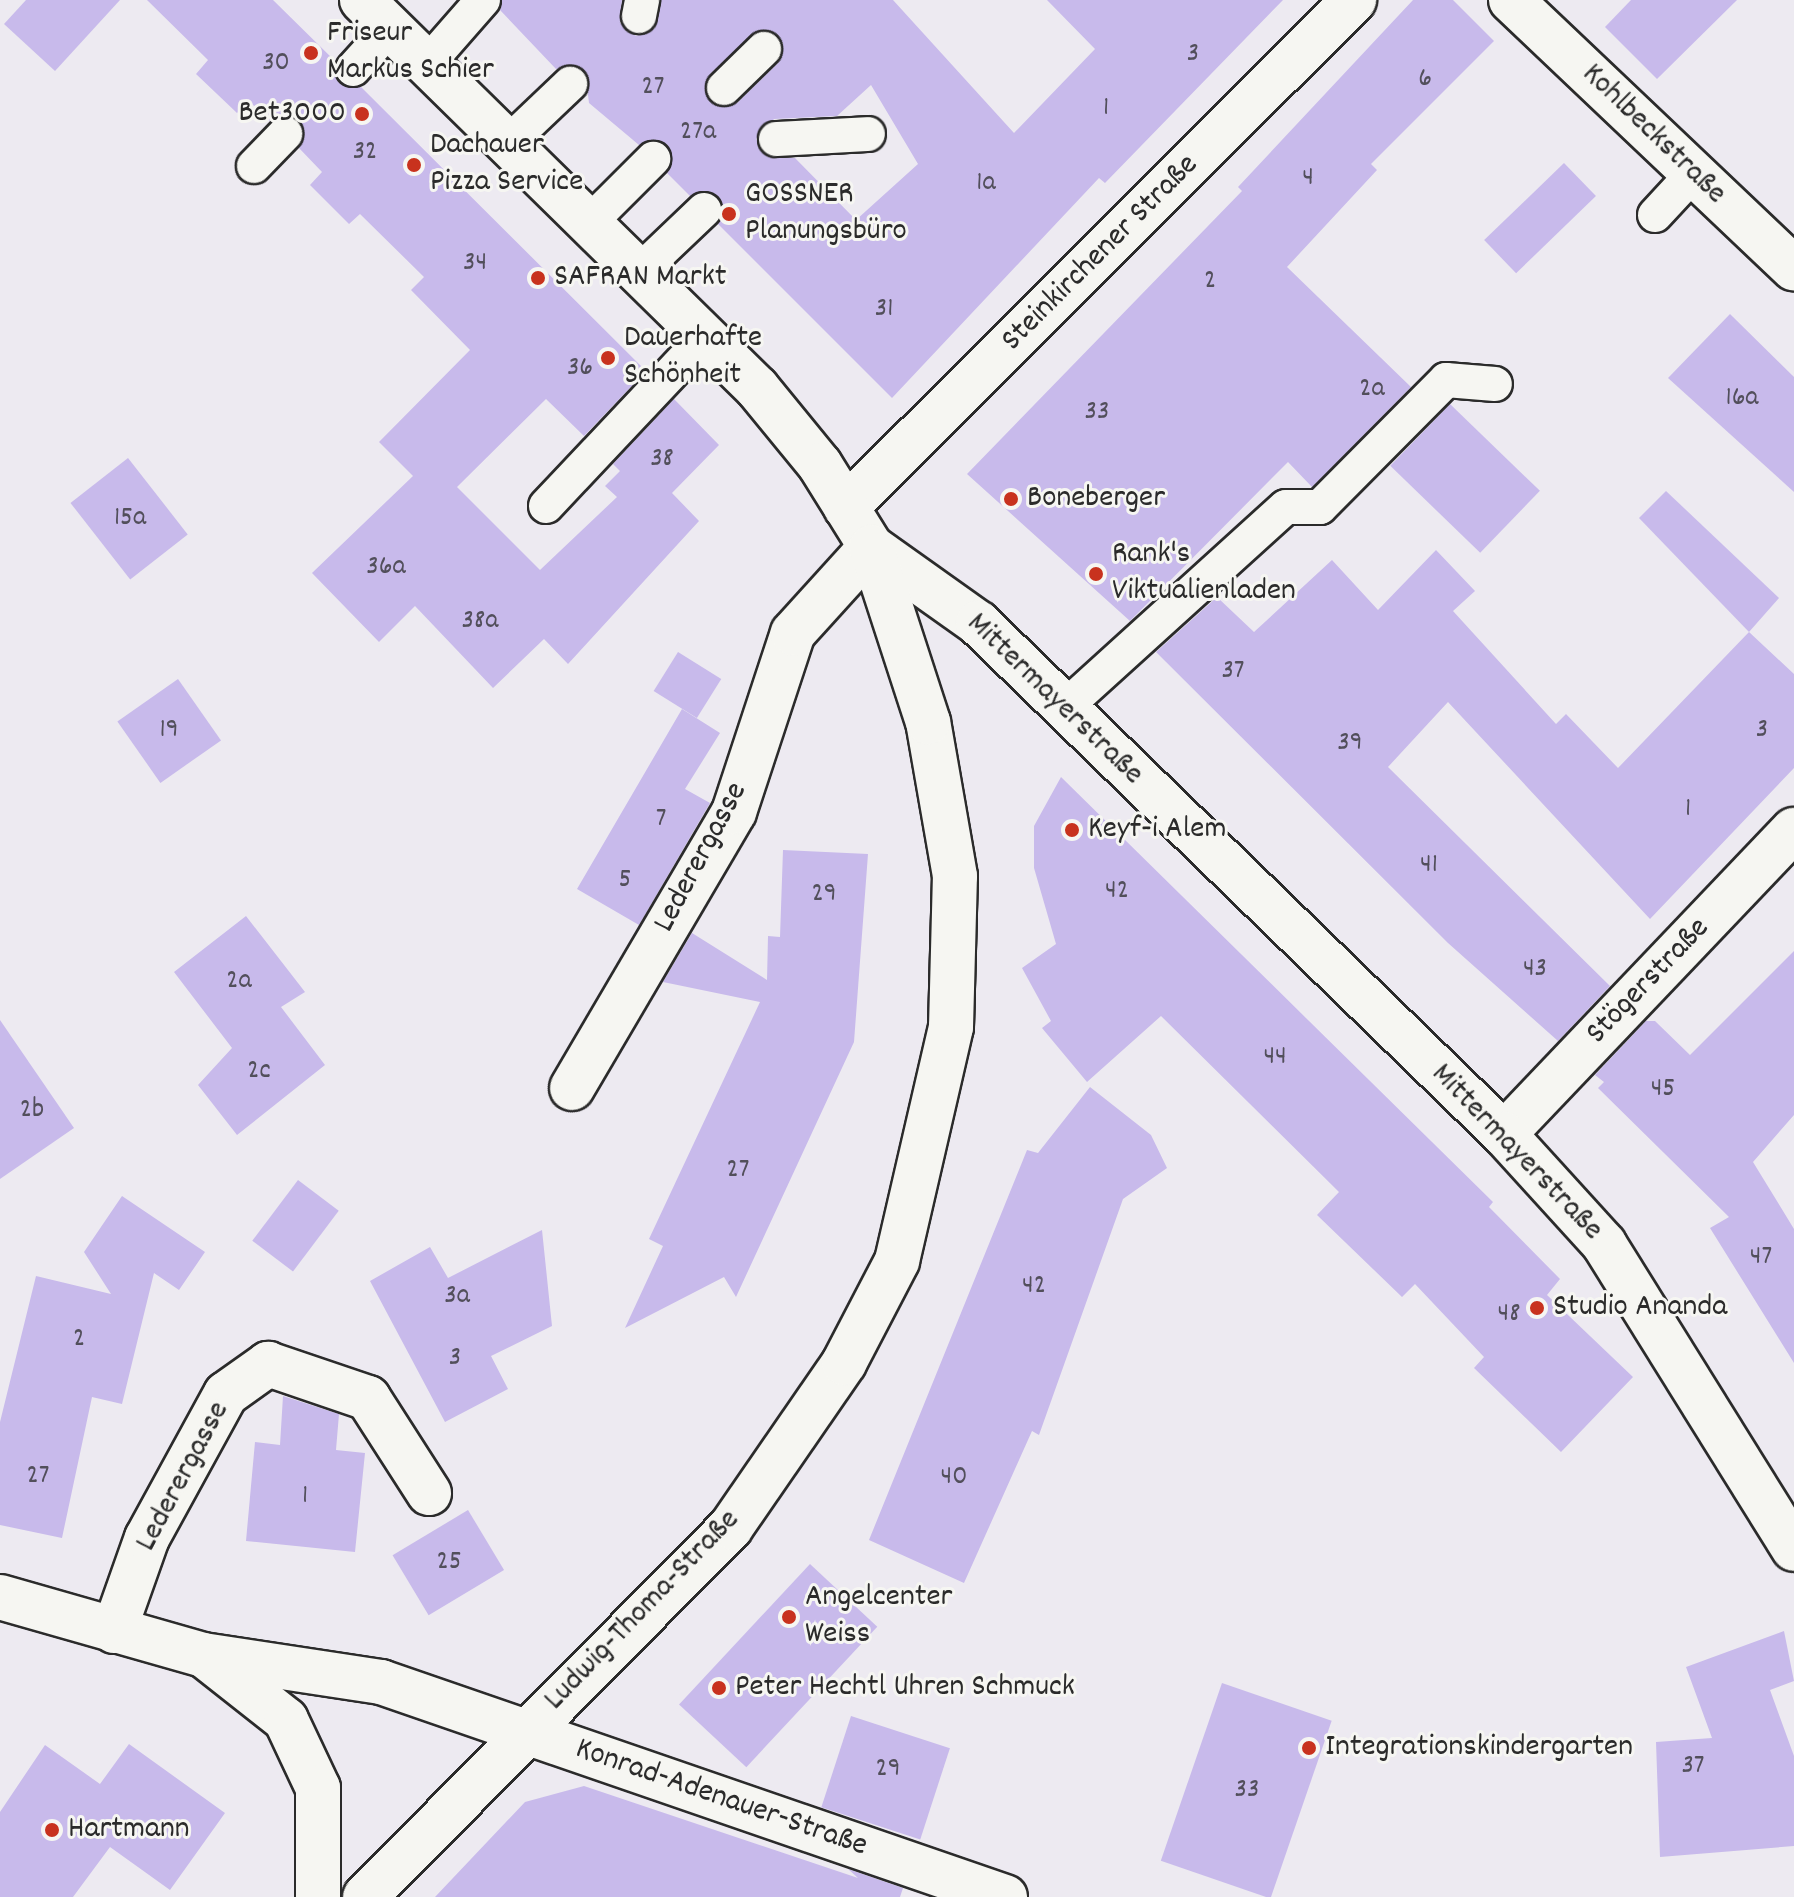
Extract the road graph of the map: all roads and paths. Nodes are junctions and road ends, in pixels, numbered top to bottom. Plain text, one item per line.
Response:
1 (483, 0) edge
2 (1354, 0) edge
3 (1511, 0) edge
4 (376, 14) edge
5 (764, 49) dead end
6 (427, 64) junction
7 (353, 69) dead end
8 (570, 84) dead end
9 (724, 88) dead end
10 (285, 134) dead end
11 (868, 134) dead end
12 (776, 139) dead end
13 (508, 143) junction
14 (653, 159) dead end
15 (254, 166) dead end
16 (1693, 174) junction
17 (704, 210) dead end
18 (1655, 215) dead end
19 (589, 223) junction
20 (1794, 269) edge
21 (639, 272) junction
22 (705, 337) junction
23 (1495, 384) dead end
24 (546, 506) dead end
25 (846, 507) junction
26 (871, 547) junction
27 (1064, 708) junction
28 (1794, 830) edge
29 (572, 1088) dead end
30 (1504, 1134) junction
31 (429, 1493) dead end
32 (1794, 1549) edge
33 (0, 1597) edge
34 (114, 1631) junction
35 (203, 1655) junction
36 (524, 1730) junction
37 (318, 1897) edge
38 (365, 1897) edge
39 (1005, 1897) edge

1 - 6 lane
2 - 25 street, Steinkirchener Straße
3 - 16 street, Kohlbeckstraße
4 - 6 street, Mittermayerstraße
4 - 7 lane
5 - 9 lane
6 - 13 street, Mittermayerstraße
8 - 13 lane
10 - 15 lane
11 - 12 lane
13 - 19 street, Mittermayerstraße
14 - 19 lane
16 - 18 lane
16 - 20 street, Kohlbeckstraße
17 - 21 lane
19 - 21 street, Mittermayerstraße
21 - 22 street, Mittermayerstraße
22 - 24 lane
22 - 25 street, Mittermayerstraße
23 - 27 lane
25 - 26 street, Mittermayerstraße
26 - 27 street, Mittermayerstraße
26 - 29 street, Lederergasse
26 - 36 street, Ludwig-Thoma-Straße
27 - 30 street, Mittermayerstraße
28 - 30 street, Stögerstraße
30 - 32 street, Mittermayerstraße
31 - 34 street, Lederergasse
33 - 34 street, Konrad-Adenauer-Straße
34 - 35 street, Konrad-Adenauer-Straße
35 - 36 street, Konrad-Adenauer-Straße
35 - 37 street, Konrad-Adenauer-Straße
36 - 38 street, Ludwig-Thoma-Straße
36 - 39 street, Konrad-Adenauer-Straße

